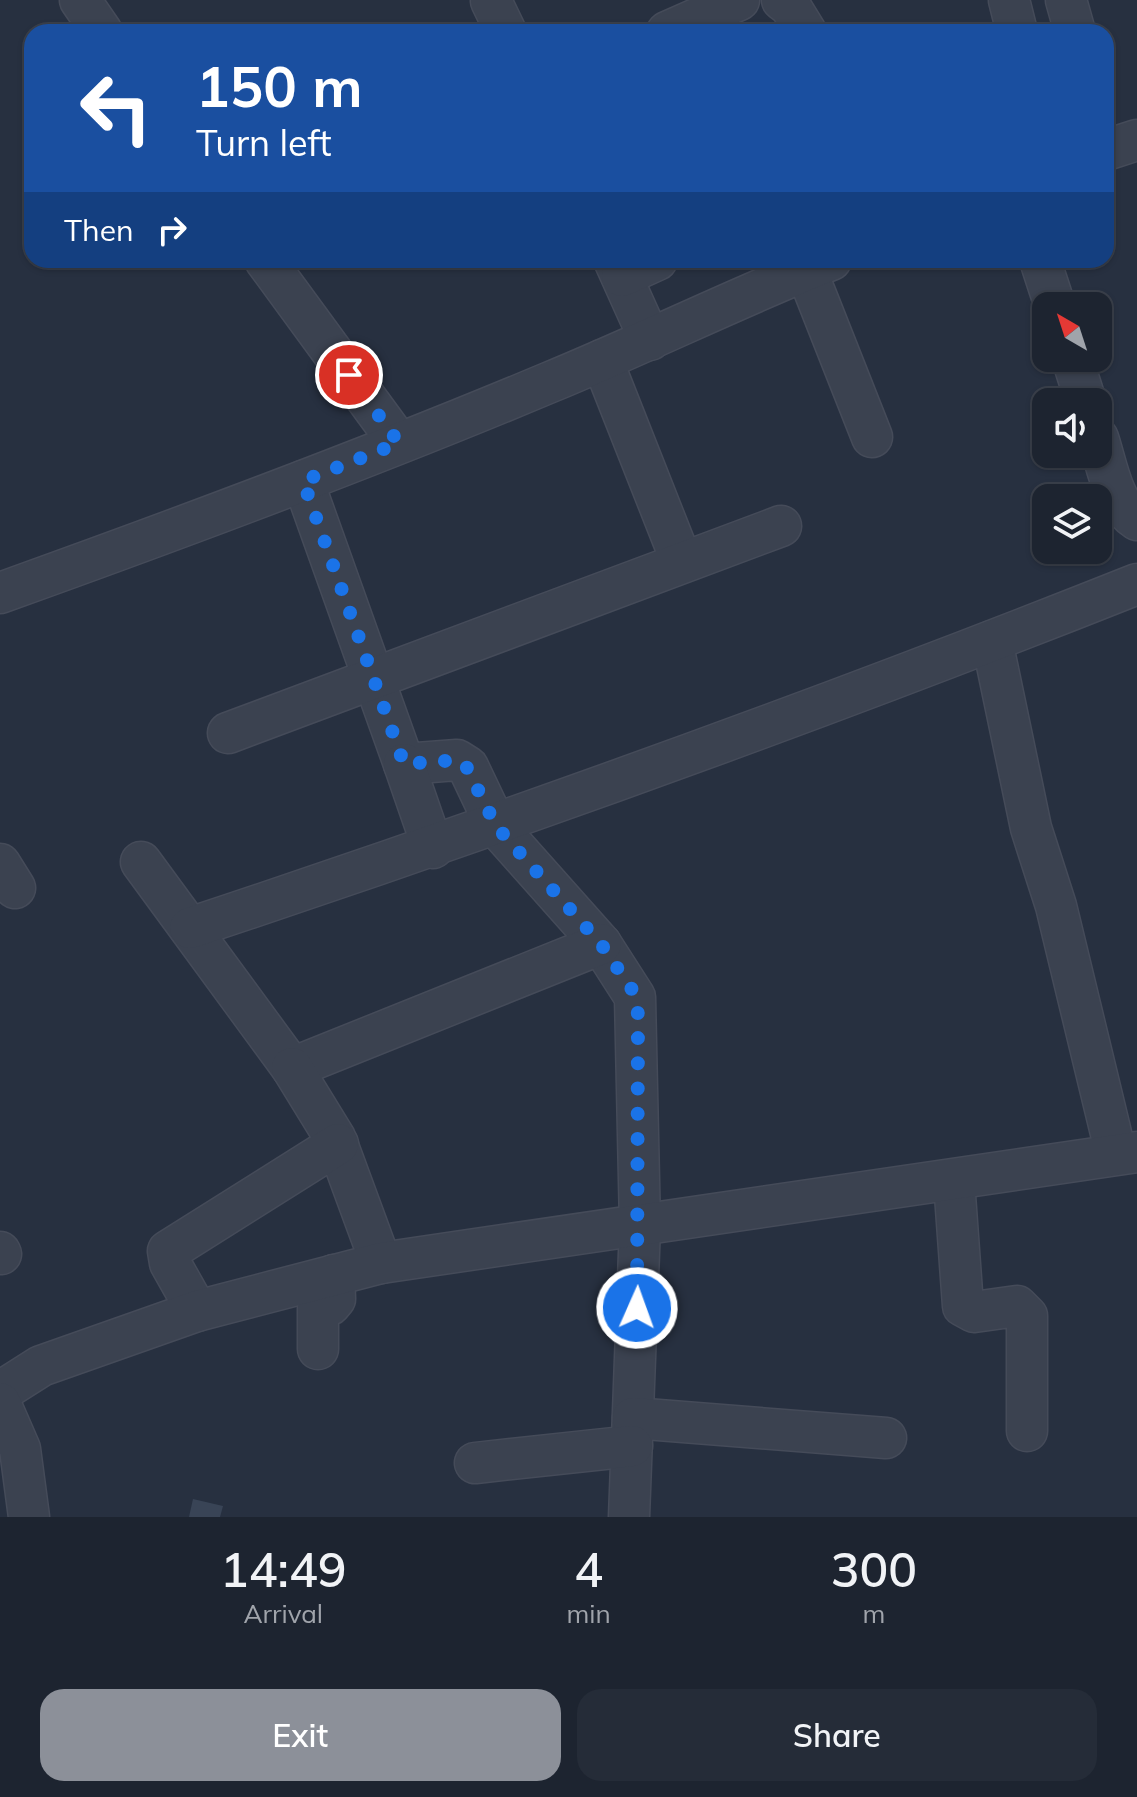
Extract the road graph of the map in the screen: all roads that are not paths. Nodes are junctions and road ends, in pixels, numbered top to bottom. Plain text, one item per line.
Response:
1 (80, 0) edge
2 (739, 0) edge
3 (782, 0) edge
4 (1009, 0) edge
5 (1066, 0) edge
6 (96, 24) edge
7 (685, 24) edge
8 (801, 24) edge
9 (1015, 24) edge
10 (1073, 24) edge
11 (1137, 140) edge
12 (1114, 147) edge
13 (271, 268) edge
14 (632, 268) edge
15 (812, 268) edge
16 (820, 268) edge
17 (1043, 268) edge
18 (1050, 292) edge
19 (650, 340) junction
20 (602, 360) junction
21 (872, 437) dead end
22 (399, 443) junction
23 (1108, 468) edge
24 (303, 481) junction
25 (1137, 520) edge
26 (781, 526) dead end
27 (681, 560) junction
28 (1137, 584) edge
29 (0, 593) edge
30 (992, 641) junction
31 (372, 676) junction
32 (228, 733) dead end
33 (404, 764) junction
34 (496, 826) junction
35 (433, 848) junction
36 (141, 862) dead end
37 (190, 928) junction
38 (601, 944) junction
39 (292, 1068) junction
40 (338, 1144) junction
41 (1126, 1153) edge
42 (954, 1181) junction
43 (640, 1226) junction
44 (381, 1263) junction
45 (334, 1275) junction
46 (197, 1311) junction
47 (318, 1349) dead end
48 (0, 1392) edge
49 (0, 1403) edge
50 (1027, 1431) dead end
51 (633, 1432) junction
52 (886, 1438) dead end
53 (475, 1463) dead end
54 (29, 1517) edge
55 (629, 1517) edge

1 - 6 street
2 - 7 street
3 - 8 street
4 - 9 street
5 - 10 street
11 - 12 street
13 - 22 street
14 - 19 street
15 - 19 street
16 - 21 street
17 - 18 street
19 - 20 street
20 - 22 street
20 - 27 street
22 - 24 street
23 - 25 street
24 - 29 street
24 - 31 street
26 - 27 street
27 - 31 street
28 - 30 street
30 - 34 street
30 - 41 street
31 - 32 street
31 - 33 street
33 - 34 street
33 - 35 street
34 - 35 street
34 - 38 street
35 - 37 street
36 - 37 street
37 - 39 street
38 - 39 street
38 - 43 street
39 - 40 street
40 - 44 street
40 - 46 street
41 - 42 street
42 - 43 street
42 - 50 street
43 - 44 street
43 - 51 street
44 - 45 street
45 - 46 street
45 - 47 street
46 - 48 street
49 - 54 street
51 - 52 street
51 - 53 street
51 - 55 street

